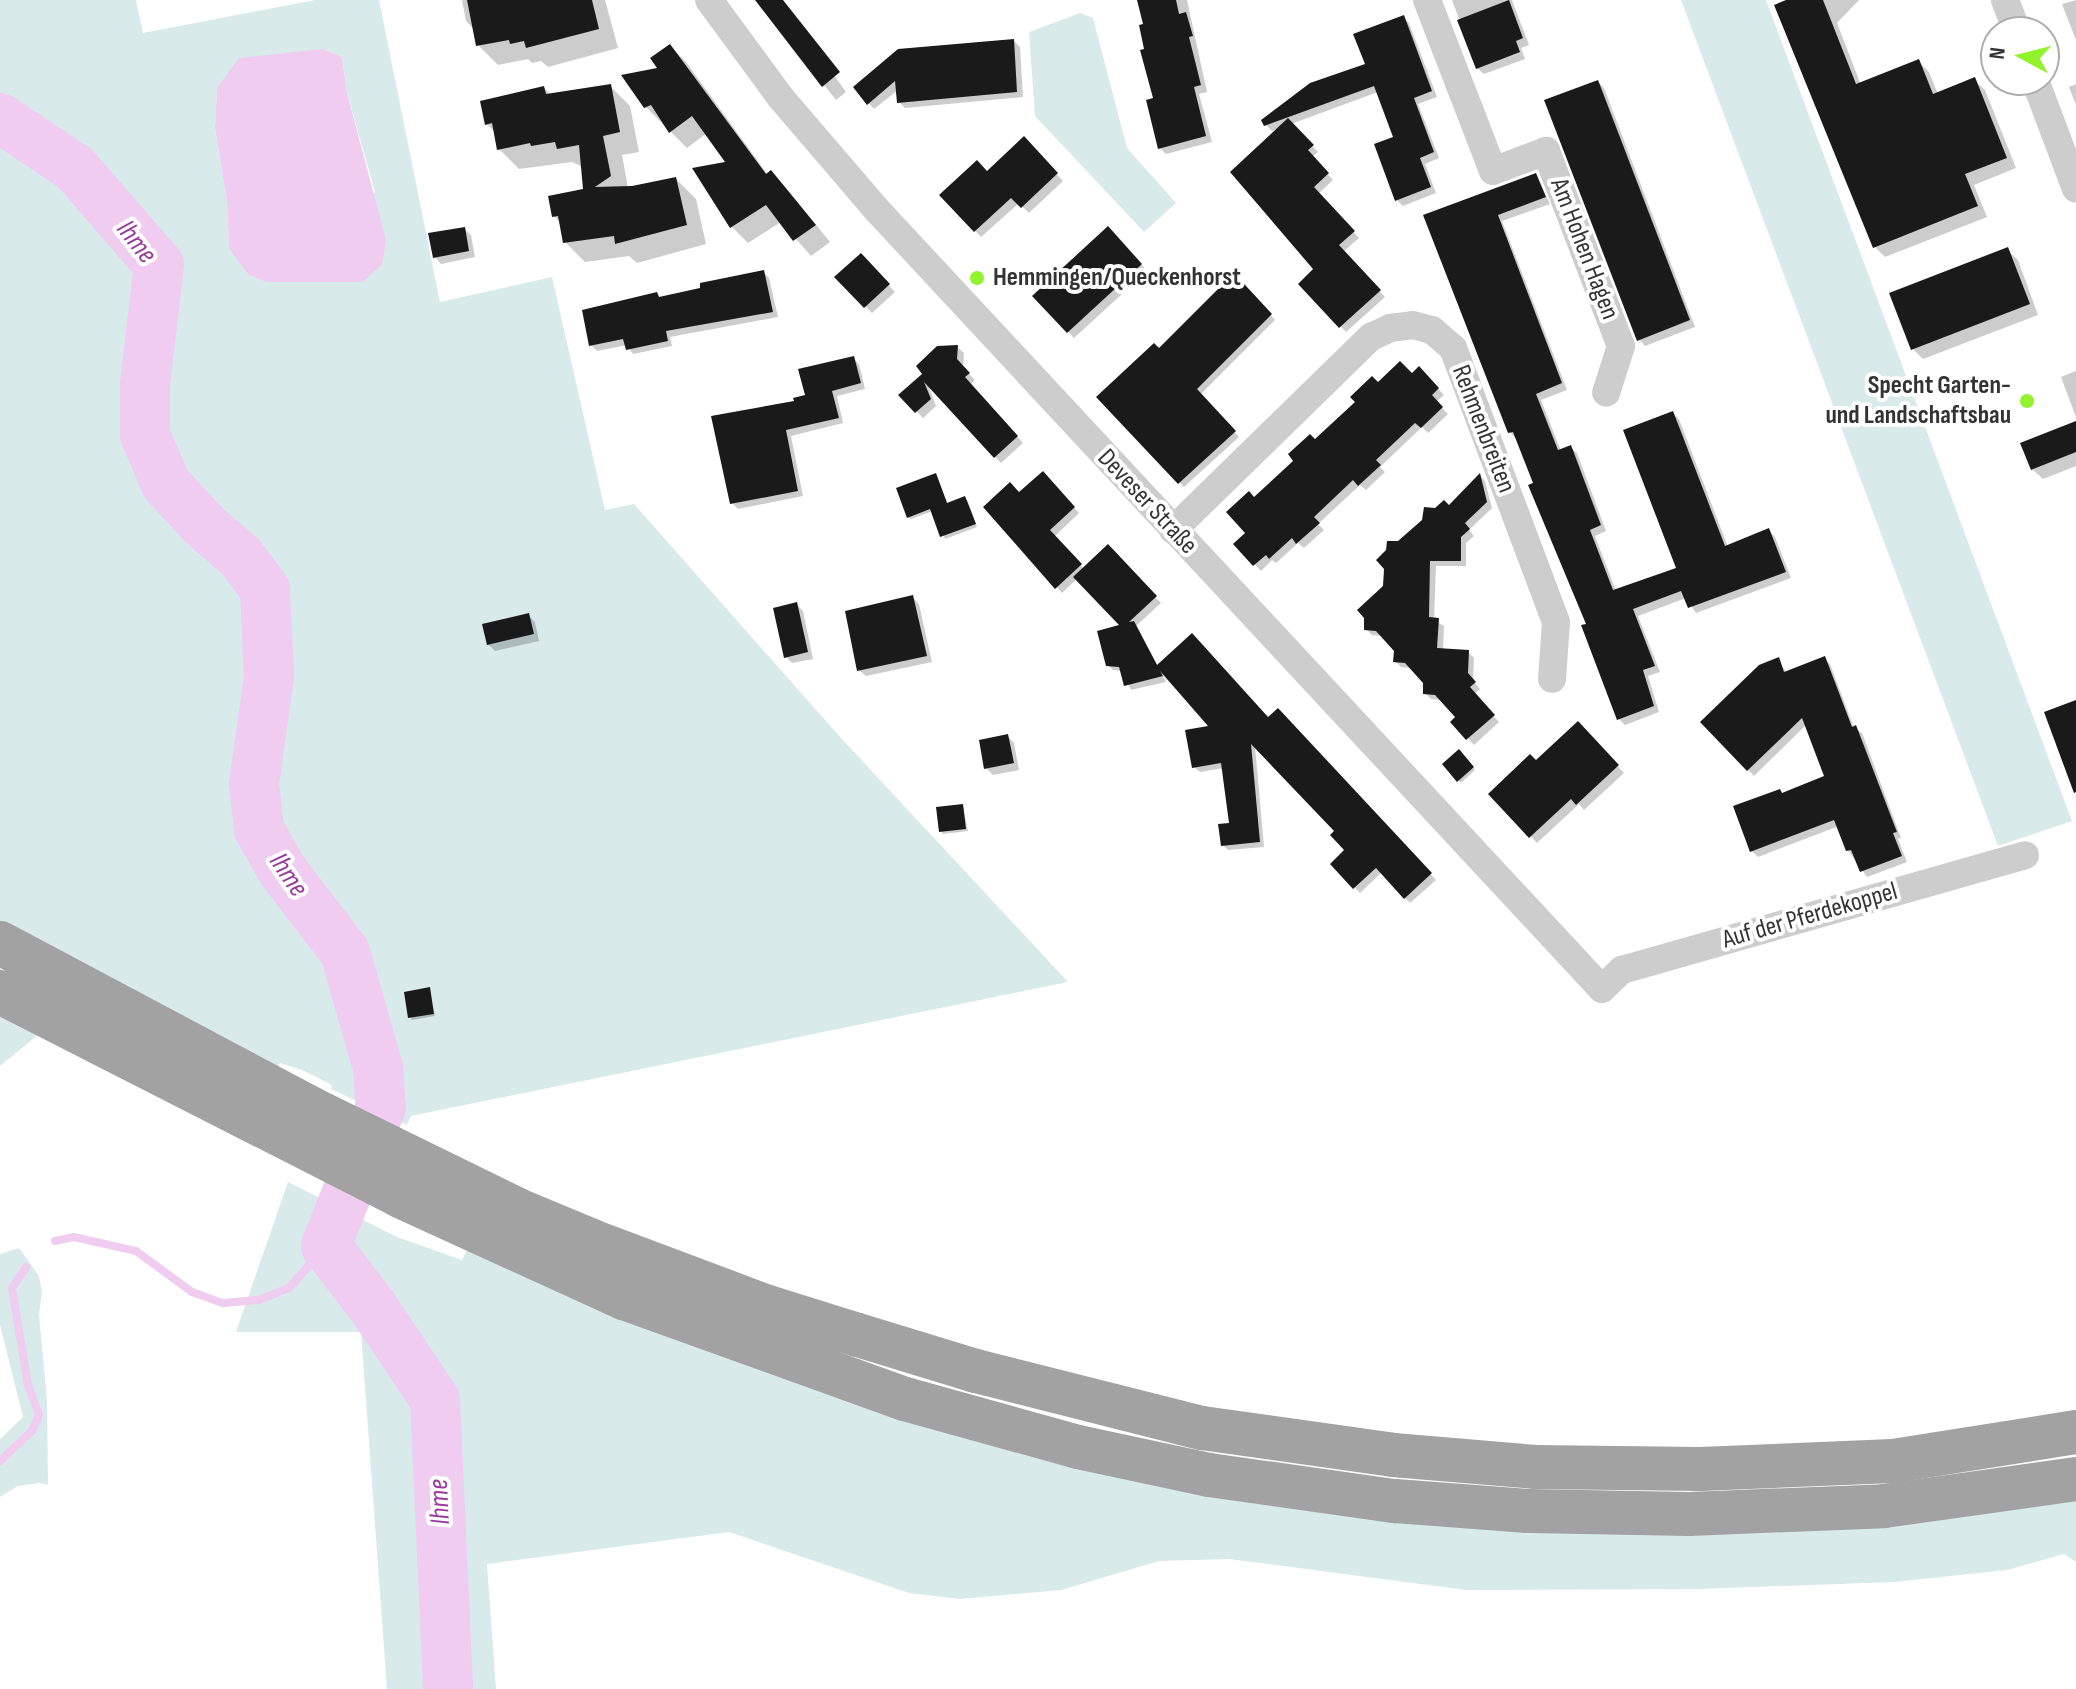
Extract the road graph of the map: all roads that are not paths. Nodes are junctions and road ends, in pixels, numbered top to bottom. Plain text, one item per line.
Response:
1 (709, 0) edge
2 (1427, 0) edge
3 (2041, 96) edge
4 (2076, 189) edge
5 (1606, 393) dead end
6 (1173, 530) junction
7 (1552, 679) dead end
8 (2025, 855) dead end
9 (0, 943) edge
10 (1602, 989) joint
11 (0, 992) edge
12 (304, 1126) junction
13 (410, 1179) junction
14 (2076, 1432) edge
15 (2076, 1479) edge

1 - 6 street, Deveser Straße
2 - 5 street, Am Hohen Hagen
3 - 4 street
6 - 7 street, Rehmenbreiten
6 - 10 street, Deveser Straße
8 - 10 street, Auf der Pferdekoppel
9 - 12 highway
11 - 12 highway
12 - 13 highway
13 - 14 highway
13 - 15 highway

